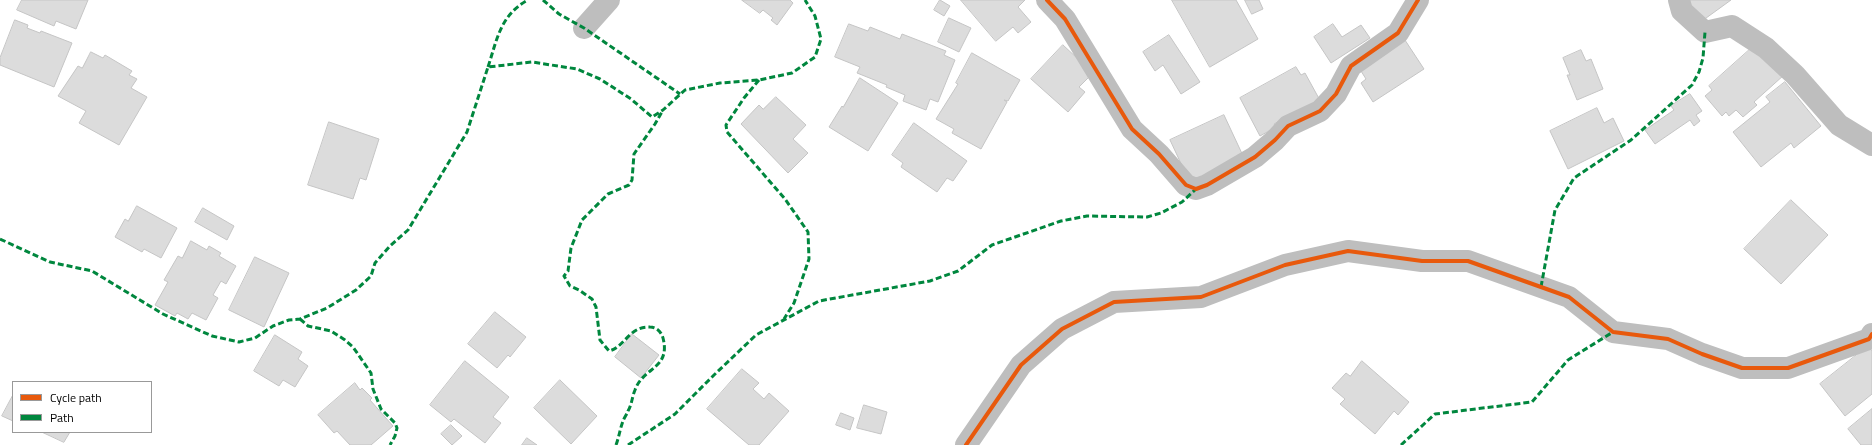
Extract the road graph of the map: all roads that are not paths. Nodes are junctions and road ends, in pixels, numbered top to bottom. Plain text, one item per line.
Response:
1 (609, 0) edge
2 (1047, 0) edge
3 (1418, 0) edge
4 (1679, 0) edge
5 (584, 28) dead end
6 (1872, 145) edge
7 (1872, 334) edge
8 (966, 445) edge

1 - 5 street
2 - 3 street
4 - 6 street
7 - 8 street

